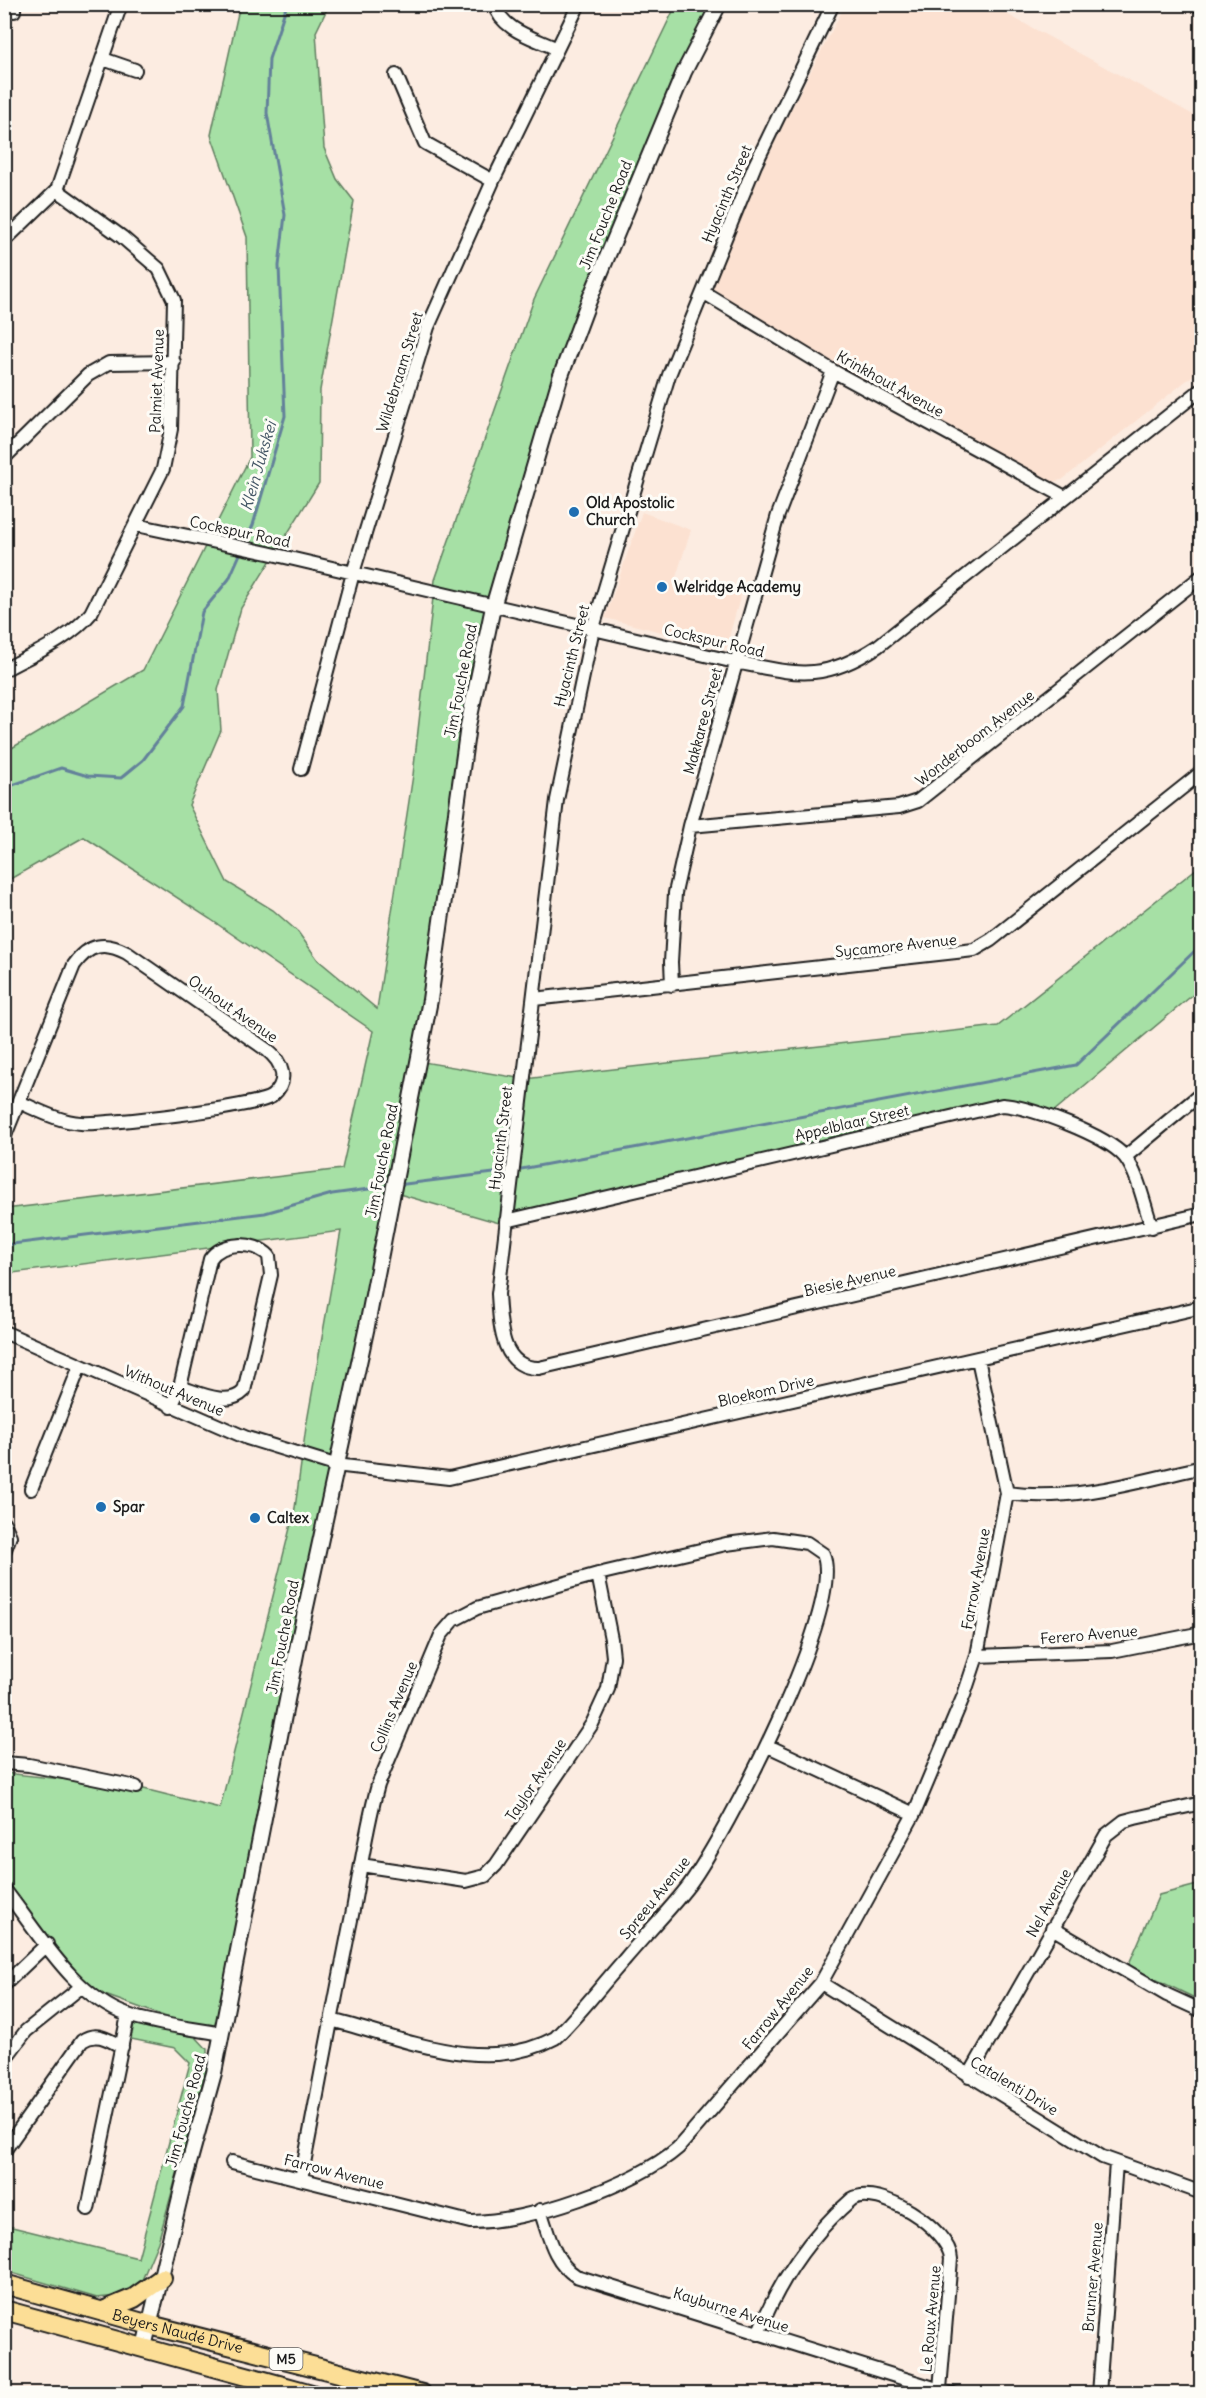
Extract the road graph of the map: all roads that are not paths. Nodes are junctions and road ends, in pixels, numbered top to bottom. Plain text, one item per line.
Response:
1 (121, 4) edge
2 (494, 4) edge
3 (579, 4) edge
4 (719, 4) edge
5 (833, 4) edge
6 (1196, 4) edge
7 (1202, 8) edge
8 (557, 49) junction
9 (103, 59) junction
10 (135, 70) dead end
11 (396, 75) dead end
12 (494, 181) junction
13 (57, 190) junction
14 (4, 242) edge
15 (703, 292) junction
16 (174, 363) junction
17 (833, 371) junction
18 (1202, 389) edge
19 (4, 458) edge
20 (1065, 497) junction
21 (136, 525) junction
22 (352, 573) junction
23 (1202, 576) edge
24 (493, 607) junction
25 (593, 628) junction
26 (735, 662) junction
27 (4, 670) edge
28 (301, 769) dead end
29 (1202, 772) edge
30 (690, 826) junction
31 (672, 985) junction
32 (534, 999) junction
33 (1202, 1093) edge
34 (19, 1102) junction
35 (4, 1138) edge
36 (1125, 1157) junction
37 (1202, 1214) edge
38 (506, 1221) junction
39 (1152, 1227) junction
40 (1202, 1307) edge
41 (4, 1332) edge
42 (509, 1354) joint
43 (978, 1359) junction
44 (80, 1366) junction
45 (180, 1387) junction
46 (171, 1407) junction
47 (335, 1465) junction
48 (1202, 1467) edge
49 (31, 1489) dead end
50 (1007, 1493) junction
51 (4, 1523) edge
52 (816, 1547) joint
53 (4, 1552) edge
54 (598, 1574) junction
55 (1202, 1633) edge
56 (977, 1656) junction
57 (768, 1746) junction
58 (4, 1763) edge
59 (136, 1787) dead end
60 (1202, 1803) edge
61 (914, 1814) junction
62 (362, 1865) junction
63 (6, 1895) edge
64 (1052, 1928) junction
65 (47, 1944) junction
66 (821, 1983) junction
67 (4, 1985) edge
68 (81, 1987) junction
69 (1202, 2011) edge
70 (128, 2015) junction
71 (331, 2020) junction
72 (222, 2034) junction
73 (122, 2047) junction
74 (4, 2060) edge
75 (969, 2076) junction
76 (4, 2151) edge
77 (232, 2162) dead end
78 (1116, 2163) junction
79 (301, 2179) junction
80 (1202, 2193) edge
81 (87, 2209) dead end
82 (540, 2210) junction
83 (162, 2278) junction
84 (4, 2284) edge
85 (4, 2310) edge
86 (103, 2311) junction
87 (150, 2325) junction
88 (758, 2334) junction
89 (144, 2347) junction
90 (940, 2390) junction
91 (312, 2394) edge
92 (422, 2394) edge
93 (953, 2394) edge
94 (1099, 2394) edge

1 - 9 street
2 - 8 street
3 - 8 street, Wildebraam Street
4 - 24 street, Jim Fouche Road
5 - 15 street, Hyacinth Street
6 - 7 street
8 - 12 street, Wildebraam Street
9 - 10 street
9 - 13 street
11 - 12 street
12 - 22 street, Wildebraam Street
13 - 14 street
13 - 16 street, Palmiet Avenue
15 - 17 street, Krinkhout Avenue
15 - 25 street, Hyacinth Street
16 - 19 street
16 - 21 street, Palmiet Avenue
17 - 20 street, Krinkhout Avenue
17 - 26 street, Makkaree Street
18 - 20 street, Cockspur Road
20 - 26 street, Cockspur Road
21 - 22 street, Cockspur Road
21 - 27 street, Palmiet Avenue
22 - 24 street, Cockspur Road
22 - 28 street, Wildebraam Street
23 - 30 street, Wonderboom Avenue
24 - 25 street, Cockspur Road
24 - 47 street, Jim Fouche Road
25 - 26 street, Cockspur Road
25 - 32 street, Hyacinth Street
26 - 30 street, Makkaree Street
29 - 31 street, Sycamore Avenue
30 - 31 street, Makkaree Street
31 - 32 street, Sycamore Avenue
32 - 38 street, Hyacinth Street
33 - 36 street
34 - 34 street, Ouhout Avenue
34 - 35 street, Ouhout Avenue
36 - 38 street, Appelblaar Street
36 - 39 street
37 - 39 street, Biesie Avenue
38 - 42 street, Hyacinth Street
39 - 42 street, Biesie Avenue
40 - 43 street, Bloekom Drive
41 - 44 street, Without Avenue
43 - 47 street, Bloekom Drive
43 - 50 street, Farrow Avenue
44 - 46 street, Without Avenue
44 - 49 street
45 - 45 street
45 - 46 street
46 - 47 street, Without Avenue
47 - 72 street, Jim Fouche Road
48 - 50 street
50 - 56 street, Farrow Avenue
51 - 53 street
52 - 54 street, Collins Avenue
52 - 57 street, Spreeu Avenue
54 - 62 street, Collins Avenue
54 - 62 street, Taylor Avenue
55 - 56 street, Ferero Avenue
56 - 61 street, Farrow Avenue
57 - 61 street
57 - 71 street, Spreeu Avenue
58 - 59 street
60 - 64 street, Nel Avenue
61 - 66 street, Farrow Avenue
62 - 71 street, Collins Avenue
63 - 65 street
64 - 69 street
64 - 75 street, Nel Avenue
65 - 67 street
65 - 68 street
66 - 75 street, Catalenti Drive
66 - 82 street, Farrow Avenue
68 - 70 street
68 - 74 street
70 - 72 street
70 - 73 street
71 - 79 street, Collins Avenue
72 - 83 street, Jim Fouche Road
73 - 76 street
73 - 81 street
75 - 78 street, Catalenti Drive
77 - 79 street, Farrow Avenue
78 - 80 street, Catalenti Drive
78 - 94 street, Brunner Avenue
79 - 82 street, Farrow Avenue
82 - 88 street, Kayburne Avenue
83 - 86 main road
83 - 87 street, Jim Fouche Road
84 - 86 main road, Beyers Naudé Drive / M5
85 - 89 main road, Beyers Naudé Drive / M5
86 - 87 main road, Beyers Naudé Drive / M5
87 - 89 street, Jim Fouche Road
87 - 92 main road, Beyers Naudé Drive / M5
88 - 90 street, Kayburne Avenue
88 - 90 street, Le Roux Avenue
89 - 91 main road, Beyers Naudé Drive / M5
90 - 93 street, Kayburne Avenue

